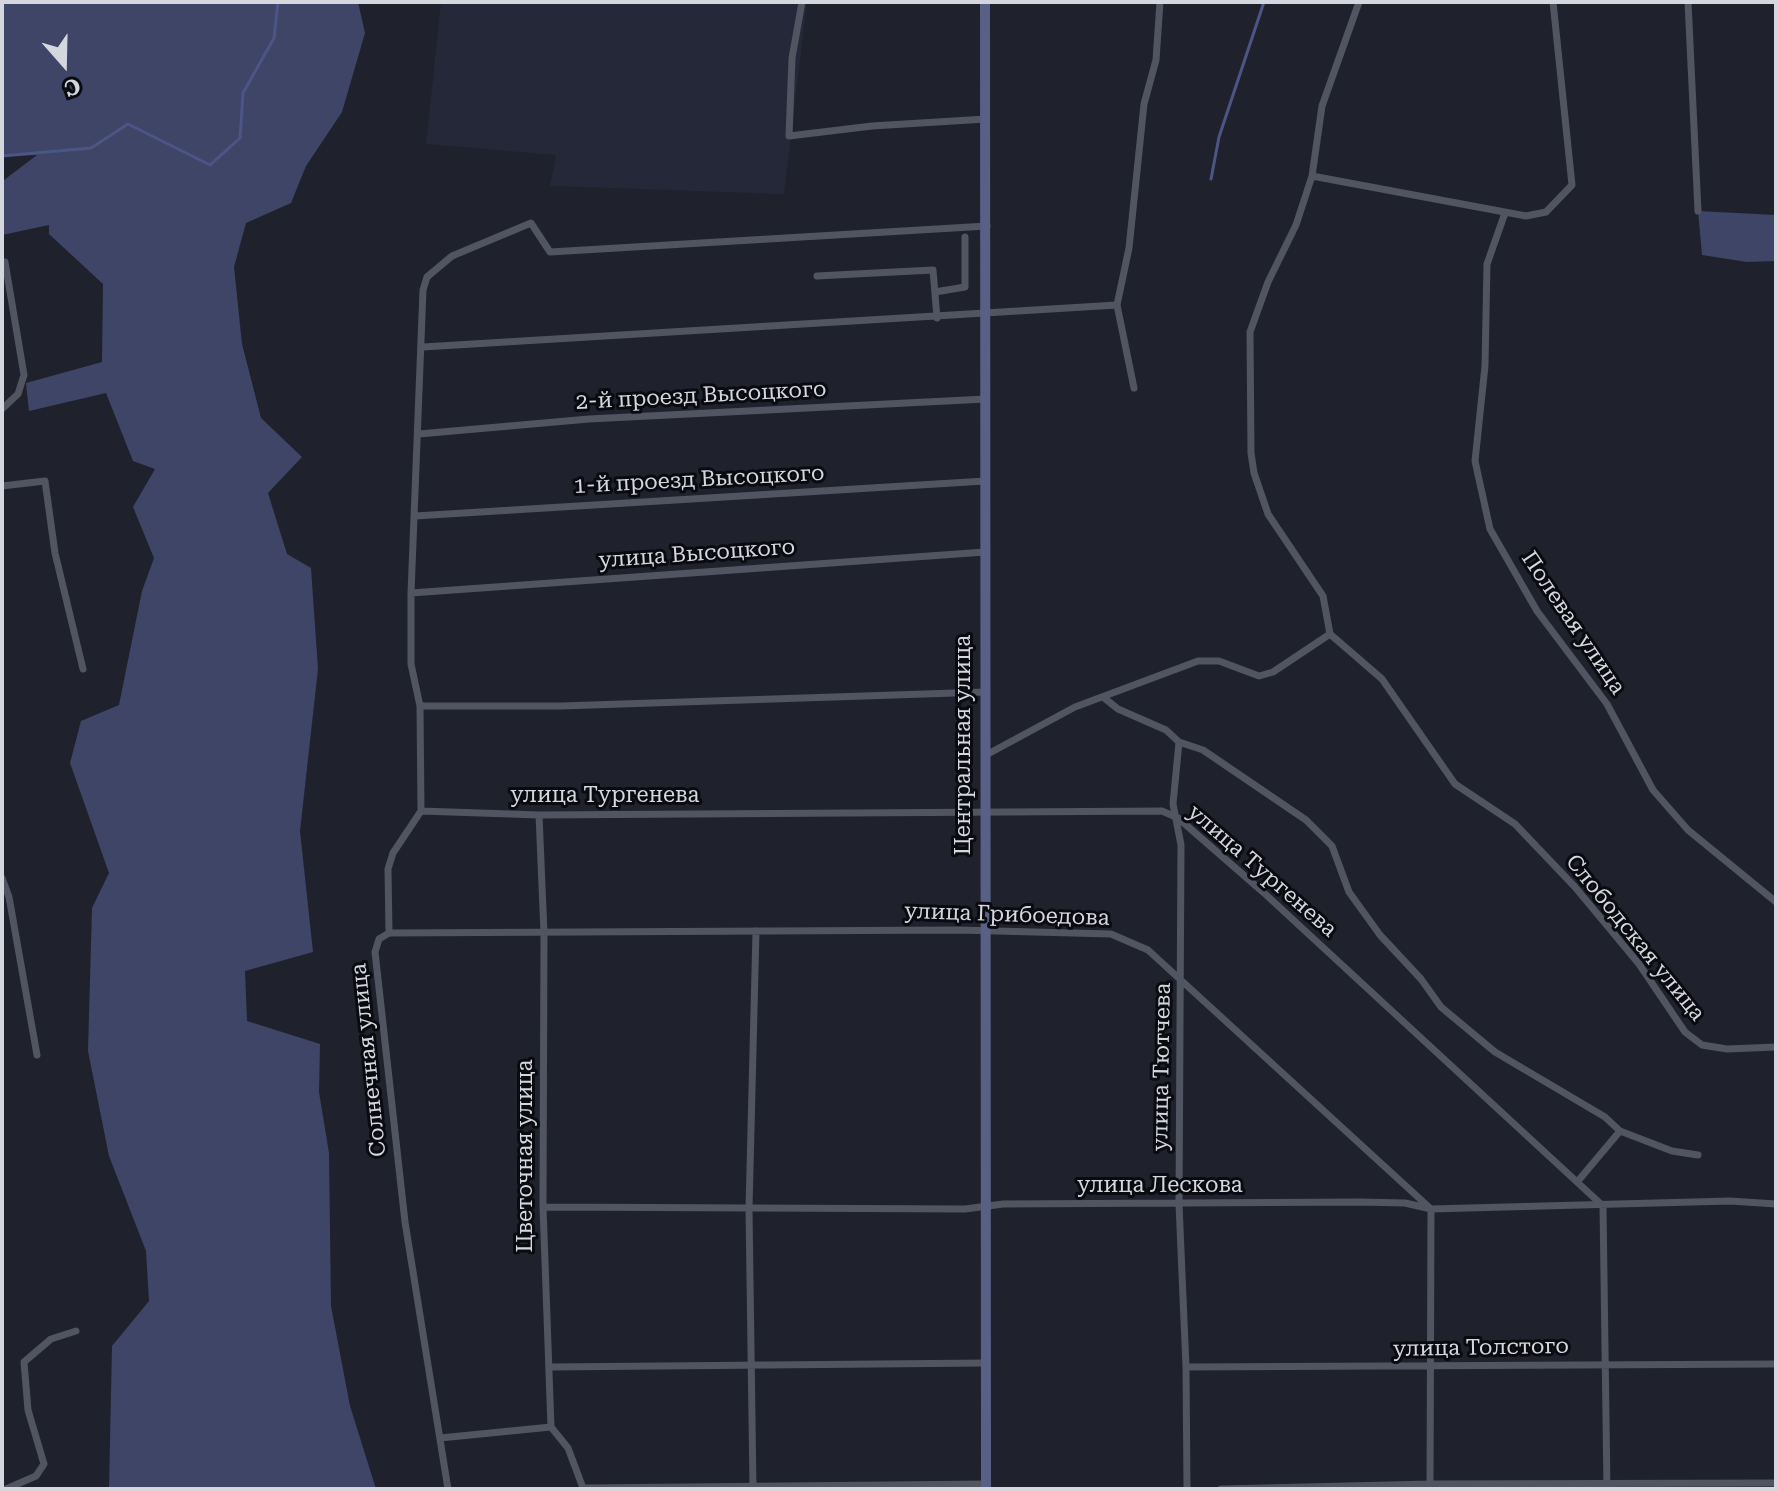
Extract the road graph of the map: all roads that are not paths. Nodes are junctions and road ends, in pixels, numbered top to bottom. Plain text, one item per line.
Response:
1 (802, 2) edge
2 (985, 2) edge
3 (1160, 2) edge
4 (1359, 2) edge
5 (1553, 2) edge
6 (1688, 2) edge
7 (986, 119) junction
8 (1312, 176) junction
9 (1698, 211) dead end
10 (1505, 213) junction
11 (987, 226) junction
12 (965, 237) dead end
13 (2, 262) edge
14 (817, 276) dead end
15 (935, 292) junction
16 (1117, 305) junction
17 (987, 315) junction
18 (937, 318) junction
19 (423, 347) junction
20 (1134, 388) dead end
21 (986, 399) junction
22 (2, 409) edge
23 (419, 434) junction
24 (985, 481) junction
25 (2, 486) edge
26 (415, 516) junction
27 (985, 552) junction
28 (411, 593) junction
29 (1330, 634) junction
30 (83, 669) dead end
31 (985, 692) junction
32 (1103, 697) junction
33 (420, 706) junction
34 (1179, 742) junction
35 (986, 755) junction
36 (421, 811) junction
37 (984, 813) junction
38 (539, 815) junction
39 (1178, 818) junction
40 (2, 878) edge
41 (1776, 902) edge
42 (756, 931) junction
43 (389, 933) junction
44 (544, 933) junction
45 (984, 933) junction
46 (1181, 981) junction
47 (1772, 1048) edge
48 (37, 1055) dead end
49 (1620, 1131) junction
50 (1698, 1155) dead end
51 (1578, 1181) junction
52 (1179, 1204) junction
53 (1776, 1204) edge
54 (985, 1205) junction
55 (1603, 1206) junction
56 (543, 1207) junction
57 (749, 1209) junction
58 (1431, 1209) junction
59 (76, 1331) dead end
60 (986, 1363) junction
61 (1776, 1364) edge
62 (1605, 1365) junction
63 (753, 1366) junction
64 (550, 1367) junction
65 (1186, 1367) junction
66 (1428, 1367) junction
67 (551, 1427) junction
68 (440, 1438) junction
69 (1776, 1483) edge
70 (1430, 1486) edge
71 (1607, 1486) edge
72 (986, 1487) edge
73 (583, 1488) edge
74 (753, 1488) edge
75 (6, 1489) edge
76 (448, 1489) edge
77 (1187, 1489) edge
78 (1221, 1489) edge

1 - 7 street
2 - 7 street, Центральная улица
3 - 16 street
4 - 8 street
5 - 10 street
6 - 9 street
7 - 11 street, Центральная улица
8 - 10 street
8 - 29 street
10 - 41 street, Полевая улица
11 - 17 street, Центральная улица
11 - 19 street
12 - 15 street
13 - 22 street
14 - 15 street
15 - 18 street
16 - 17 street
16 - 20 street
17 - 18 street
17 - 21 street, Центральная улица
18 - 19 street
19 - 23 street
21 - 23 street, 2-й проезд Высоцкого
21 - 24 street, Центральная улица
23 - 26 street
24 - 26 street, 1-й проезд Высоцкого
24 - 27 street, Центральная улица
25 - 30 street
26 - 28 street
27 - 28 street, улица Высоцкого
27 - 31 street, Центральная улица
28 - 33 street
29 - 32 street
29 - 47 street, Слободская улица
31 - 33 street
31 - 35 street, Центральная улица
32 - 34 street
32 - 35 street
33 - 36 street
34 - 39 street, улица Тютчева
34 - 49 street
35 - 37 street, Центральная улица
36 - 38 street, улица Тургенева
36 - 43 street, Солнечная улица
37 - 38 street, улица Тургенева
37 - 39 street, улица Тургенева
37 - 45 street, Центральная улица
38 - 44 street, Цветочная улица
39 - 46 street, улица Тютчева
39 - 51 street, улица Тургенева
40 - 48 street
42 - 44 street, улица Грибоедова
42 - 45 street, улица Грибоедова
42 - 57 street
43 - 44 street, улица Грибоедова
43 - 68 street, Солнечная улица
44 - 56 street, Цветочная улица
45 - 46 street, улица Грибоедова
45 - 54 street, Центральная улица
46 - 52 street, улица Тютчева
46 - 58 street, улица Грибоедова
49 - 50 street
49 - 51 street
51 - 55 street, улица Тургенева
52 - 54 street, улица Лескова
52 - 58 street, улица Лескова
52 - 65 street, улица Тютчева
53 - 55 street, улица Лескова
54 - 57 street, улица Лескова
54 - 60 street, Центральная улица
55 - 58 street, улица Лескова
55 - 62 street
56 - 57 street, улица Лескова
56 - 64 street, Цветочная улица
57 - 63 street
58 - 66 street
59 - 75 street
60 - 63 street
60 - 72 street, Центральная улица
61 - 62 street, улица Толстого
62 - 66 street, улица Толстого
62 - 71 street
63 - 64 street
63 - 74 street
64 - 67 street, Цветочная улица
65 - 66 street, улица Толстого
65 - 77 street, улица Тютчева
66 - 70 street
67 - 68 street
67 - 73 street
68 - 76 street, Солнечная улица
69 - 71 street
70 - 71 street
70 - 78 street
72 - 74 street
73 - 74 street

